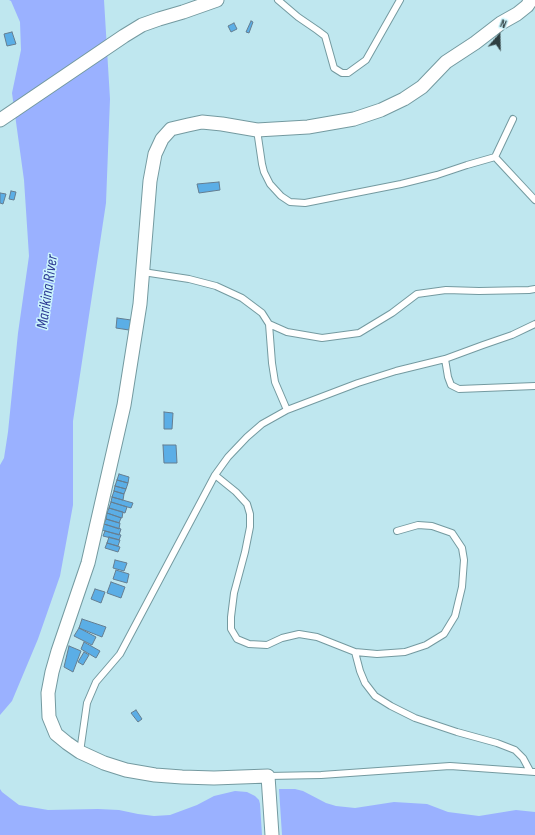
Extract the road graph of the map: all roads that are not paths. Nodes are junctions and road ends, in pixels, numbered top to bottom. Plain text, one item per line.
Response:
1 (217, 0) edge
2 (278, 0) edge
3 (400, 0) edge
4 (531, 0) edge
5 (513, 119) dead end
6 (0, 120) edge
7 (257, 130) junction
8 (494, 157) junction
9 (535, 200) edge
10 (143, 272) junction
11 (535, 289) edge
12 (269, 324) junction
13 (535, 324) edge
14 (445, 359) junction
15 (535, 386) edge
16 (287, 410) junction
17 (215, 475) junction
18 (397, 531) dead end
19 (356, 652) junction
20 (80, 752) junction
21 (533, 772) edge
22 (268, 776) junction
23 (272, 835) edge

1 - 6 street
2 - 3 lane
4 - 7 street
5 - 8 lane
7 - 8 lane
7 - 10 street
8 - 9 lane
10 - 12 lane
10 - 20 street
11 - 12 lane
12 - 16 lane
13 - 14 lane
14 - 15 lane
14 - 16 lane
16 - 17 lane
17 - 19 lane
17 - 20 lane
18 - 19 lane
19 - 21 lane
20 - 22 street
21 - 22 lane
22 - 23 street

